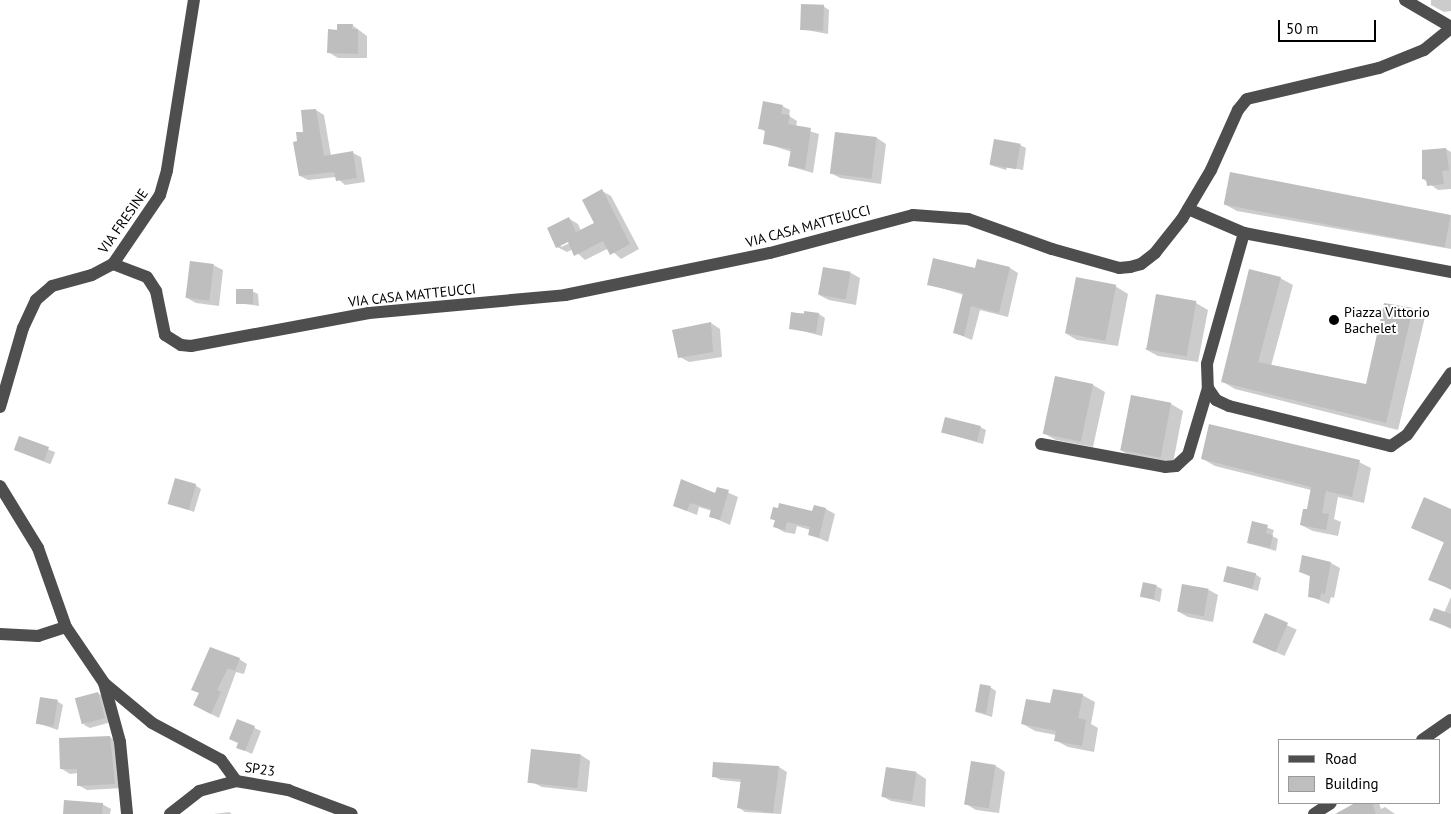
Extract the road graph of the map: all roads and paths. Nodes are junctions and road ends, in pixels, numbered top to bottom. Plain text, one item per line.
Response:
1 (194, 0) edge
2 (1405, 0) edge
3 (1451, 27) edge
4 (1188, 209) junction
5 (1244, 232) junction
6 (113, 264) junction
7 (1451, 272) edge
8 (1451, 373) edge
9 (1208, 388) junction
10 (0, 407) edge
11 (1041, 444) dead end
12 (0, 486) edge
13 (66, 627) junction
14 (0, 634) edge
15 (104, 683) junction
16 (1451, 720) edge
17 (1423, 739) edge
18 (236, 781) junction
19 (1329, 804) edge
20 (127, 814) edge
21 (170, 814) edge
22 (352, 814) edge
23 (1314, 814) edge

1 - 6 street, VIA FRESINE
2 - 3 street
3 - 4 street, VIA CASA MATTEUCCI
4 - 5 street
4 - 6 street, VIA CASA MATTEUCCI
5 - 7 street
5 - 9 street
6 - 10 street, VIA FRESINE
8 - 9 street
9 - 11 street
12 - 13 street
13 - 14 street
13 - 15 street
15 - 18 street
15 - 20 street
16 - 17 street
18 - 21 street, SP23 / SP23
18 - 22 street, SP23 / SP23
19 - 23 street

